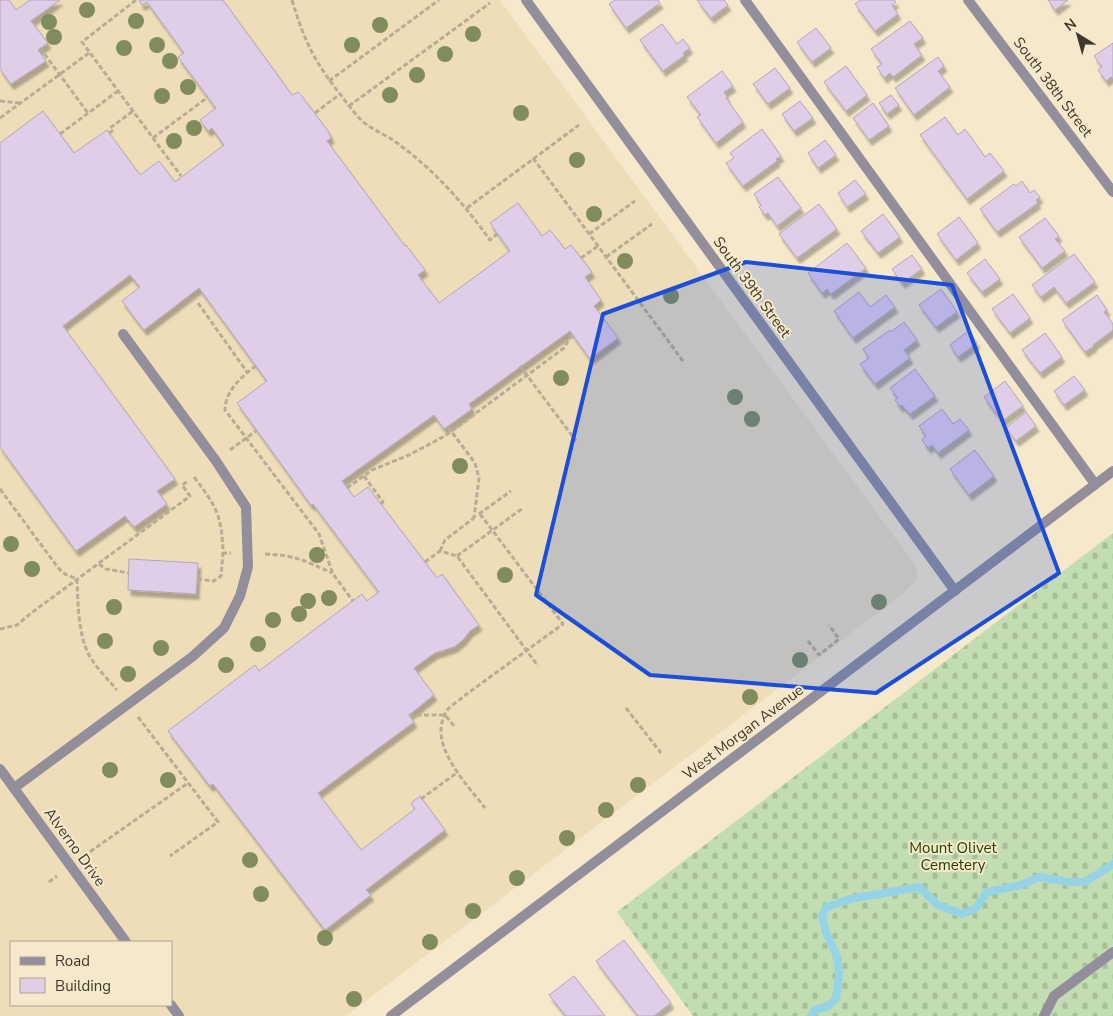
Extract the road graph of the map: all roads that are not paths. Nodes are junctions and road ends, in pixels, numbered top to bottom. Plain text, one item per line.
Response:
1 (526, 0) edge
2 (745, 0) edge
3 (968, 0) edge
4 (1113, 192) edge
5 (123, 334) dead end
6 (1113, 470) edge
7 (1095, 484) junction
8 (955, 591) junction
9 (0, 769) edge
10 (14, 788) junction
11 (125, 941) edge
12 (1113, 952) edge
13 (391, 1016) edge
14 (1044, 1016) edge

1 - 8 street, South 39th Street
2 - 7 street
3 - 4 street, South 38th Street
5 - 10 street
6 - 7 street, West Morgan Avenue
7 - 8 street, West Morgan Avenue
8 - 13 street, West Morgan Avenue
9 - 10 street, Alverno Drive
10 - 11 street, Alverno Drive
12 - 14 street

